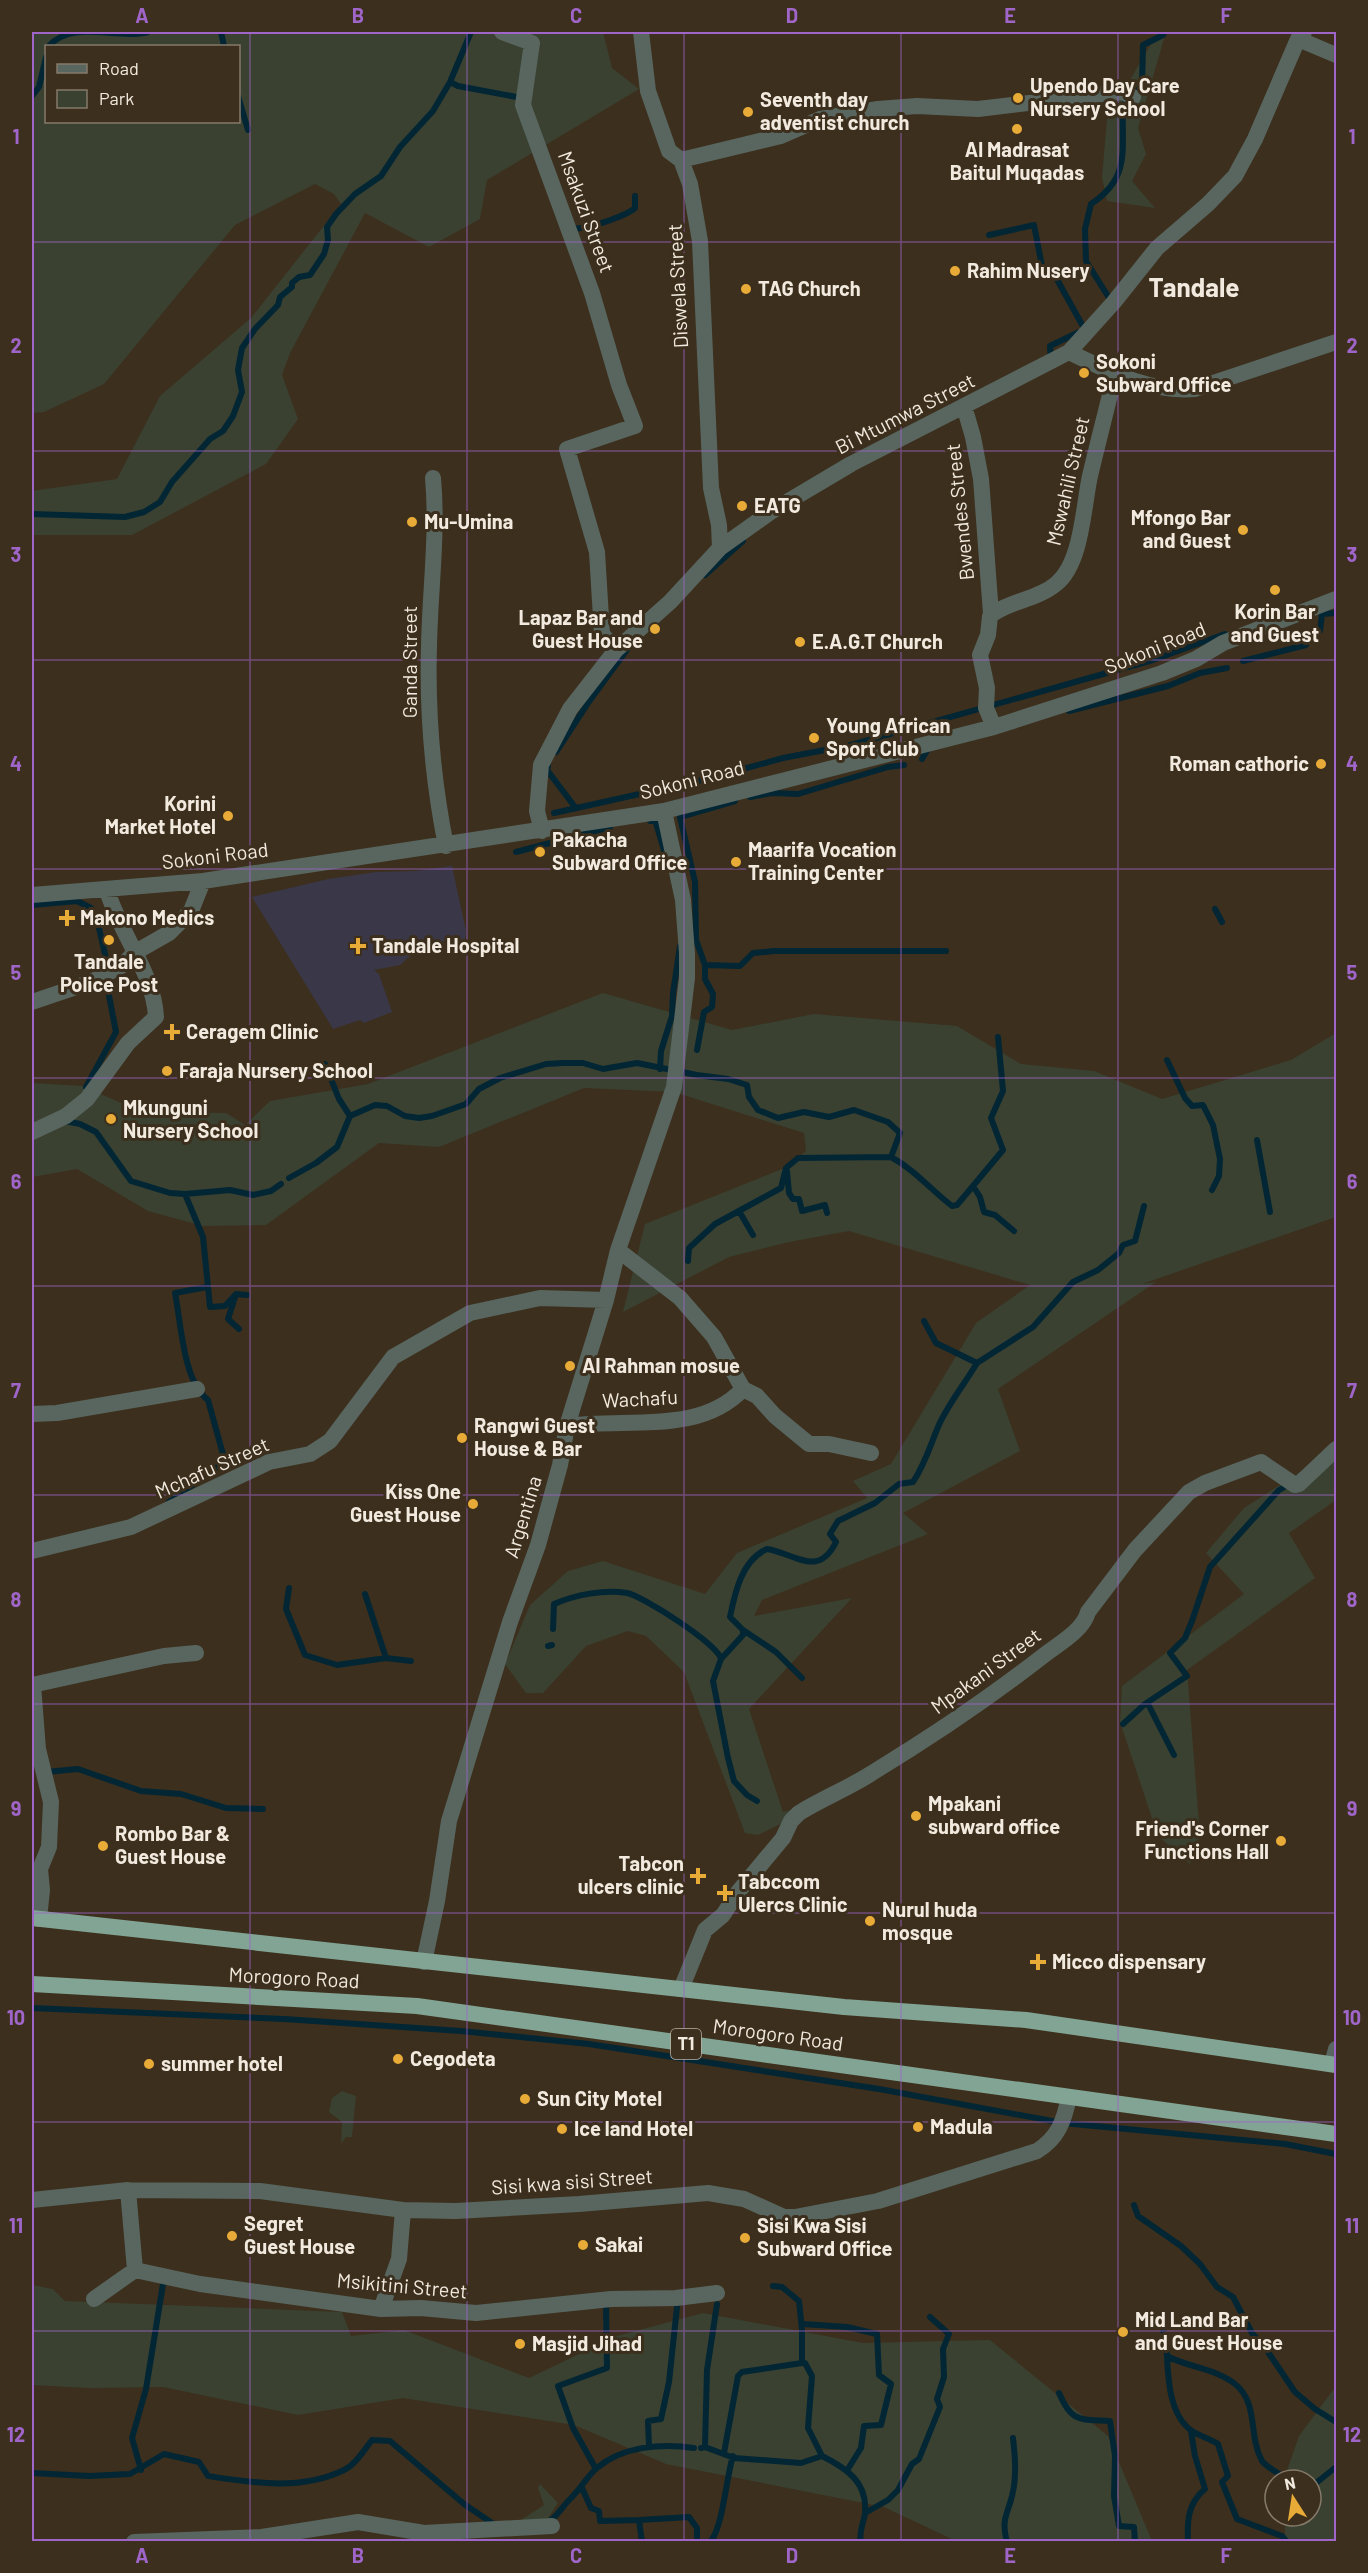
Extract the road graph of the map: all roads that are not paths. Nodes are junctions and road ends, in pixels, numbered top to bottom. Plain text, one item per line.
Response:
1 (502, 32) edge
2 (641, 32) edge
3 (1301, 35) edge
4 (1336, 55) edge
5 (1133, 97) dead end
6 (681, 160) junction
7 (1336, 342) edge
8 (1069, 352) junction
9 (1115, 374) junction
10 (964, 406) junction
11 (433, 478) dead end
12 (720, 548) junction
13 (1336, 598) edge
14 (991, 614) junction
15 (616, 650) junction
16 (994, 727) junction
17 (664, 811) junction
18 (542, 831) junction
19 (446, 846) junction
20 (203, 881) junction
21 (107, 890) junction
22 (32, 894) edge
23 (135, 953) junction
24 (32, 1002) edge
25 (32, 1132) edge
26 (618, 1250) junction
27 (606, 1300) junction
28 (197, 1389) dead end
29 (743, 1389) junction
30 (32, 1414) edge
31 (567, 1426) junction
32 (1336, 1449) edge
33 (871, 1453) dead end
34 (32, 1551) edge
35 (196, 1653) dead end
36 (32, 1685) edge
37 (35, 1919) edge
38 (424, 1962) junction
39 (32, 1984) edge
40 (681, 1989) junction
41 (1335, 2059) edge
42 (1069, 2097) junction
43 (1336, 2134) edge
44 (128, 2190) junction
45 (32, 2200) edge
46 (403, 2210) junction
47 (135, 2270) junction
48 (717, 2293) dead end
49 (94, 2299) dead end
50 (381, 2309) junction
51 (552, 2526) dead end
52 (134, 2541) edge

1 - 15 street, Msakuzi Street
2 - 6 street, Diswela Street
3 - 4 street
3 - 8 street, Bi Mtumwa Street
5 - 6 street
6 - 12 street, Diswela Street
7 - 9 street
8 - 9 street
8 - 10 street, Bi Mtumwa Street
9 - 14 street, Mswahili Street
10 - 12 street, Bi Mtumwa Street
10 - 14 street, Bwendes Street
11 - 19 street, Ganda Street
12 - 15 street, Bi Mtumwa Street
13 - 16 street, Sokoni Road
14 - 16 street
15 - 18 street, Bi Mtumwa Street
16 - 17 street, Sokoni Road
17 - 18 street, Sokoni Road
17 - 26 street, Argentina
18 - 19 street, Sokoni Road
19 - 20 street, Sokoni Road
20 - 21 street, Sokoni Road
20 - 23 street
21 - 22 street, Sokoni Road
21 - 23 street
23 - 24 street
23 - 25 street
26 - 27 street, Argentina
26 - 29 street
27 - 31 street, Argentina
27 - 34 street, Mchafu Street
28 - 30 street
29 - 31 street, Wachafu
29 - 33 street
31 - 38 street, Argentina
32 - 40 street, Mpakani Street
35 - 36 street
36 - 37 street
37 - 38 highway, Morogoro Road
38 - 40 highway, Morogoro Road
39 - 42 highway, Morogoro Road / T1
40 - 41 highway, Morogoro Road
42 - 43 highway, Morogoro Road / T1
42 - 46 street, Sisi kwa sisi Street
44 - 45 street, Sisi kwa sisi Street
44 - 46 street, Sisi kwa sisi Street
44 - 47 street
46 - 50 street
47 - 49 street
47 - 50 street, Msikitini Street
48 - 50 street, Msikitini Street
51 - 52 street

